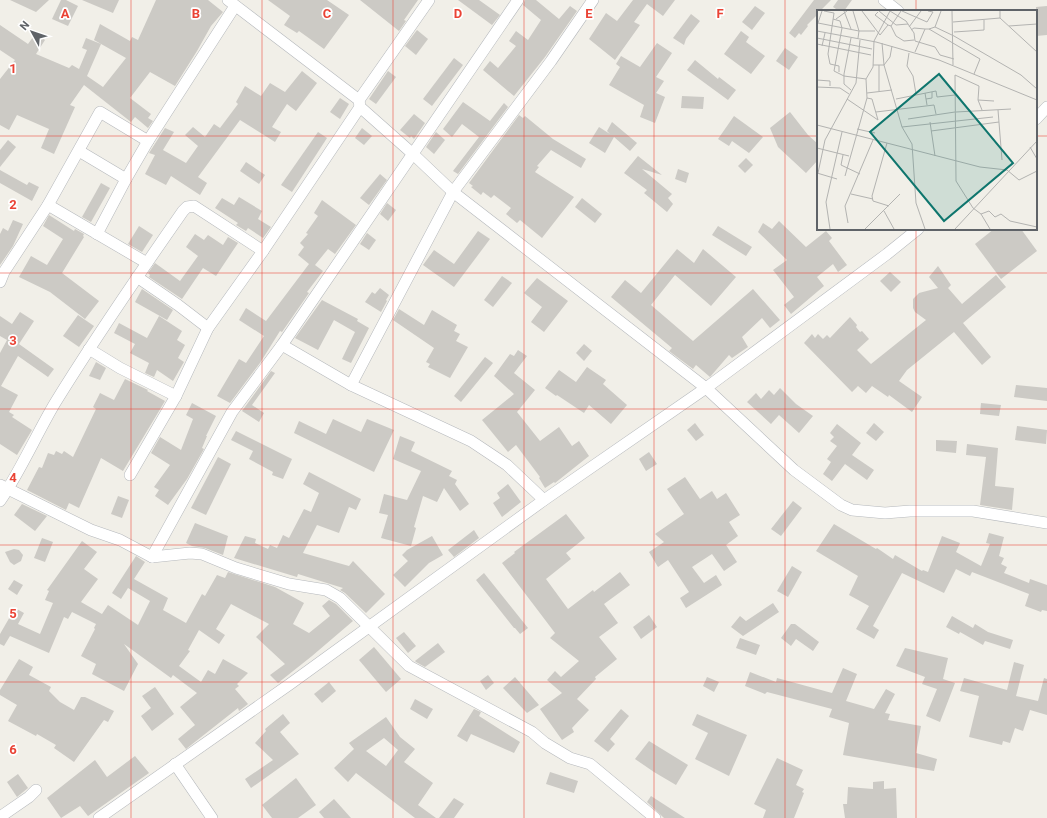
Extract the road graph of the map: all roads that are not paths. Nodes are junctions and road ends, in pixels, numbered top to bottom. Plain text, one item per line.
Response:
1 (429, 0) edge
2 (518, 0) edge
3 (593, 0) edge
4 (884, 0) edge
5 (232, 3) edge
6 (897, 10) edge
7 (359, 104) junction
8 (1047, 107) edge
9 (1037, 118) edge
10 (148, 141) junction
11 (78, 151) junction
12 (413, 154) junction
13 (126, 179) junction
14 (453, 192) junction
15 (48, 205) junction
16 (917, 230) edge
17 (97, 234) junction
18 (263, 251) junction
19 (147, 263) junction
20 (1, 275) edge
21 (137, 277) junction
22 (208, 328) junction
23 (282, 345) junction
24 (89, 349) junction
25 (351, 385) junction
26 (706, 388) junction
27 (176, 396) junction
28 (130, 475) dead end
29 (4, 487) edge
30 (544, 500) junction
31 (0, 501) edge
32 (1047, 523) edge
33 (152, 557) junction
34 (369, 627) junction
35 (175, 764) junction
36 (36, 790) dead end
37 (0, 817) edge
38 (99, 818) edge
39 (212, 818) edge
40 (655, 818) edge

1 - 7 street
2 - 12 street
3 - 14 street
4 - 6 street
5 - 7 street
5 - 10 street
7 - 12 street
7 - 18 street
8 - 9 street
10 - 11 street
10 - 13 street
11 - 13 street
11 - 15 street
12 - 14 street
12 - 23 street
13 - 17 street
14 - 25 street
14 - 26 street
15 - 17 street
15 - 20 street
16 - 26 street
17 - 19 street
18 - 19 street
18 - 22 street
19 - 21 street
21 - 22 street
21 - 24 street
22 - 27 street
23 - 25 street
23 - 33 street
24 - 27 street
24 - 29 street
25 - 30 street
26 - 30 street
26 - 32 street
27 - 28 street
29 - 31 street
29 - 33 street
30 - 34 street
33 - 34 street
34 - 35 street
34 - 40 street
35 - 38 street
35 - 39 street
36 - 37 street

